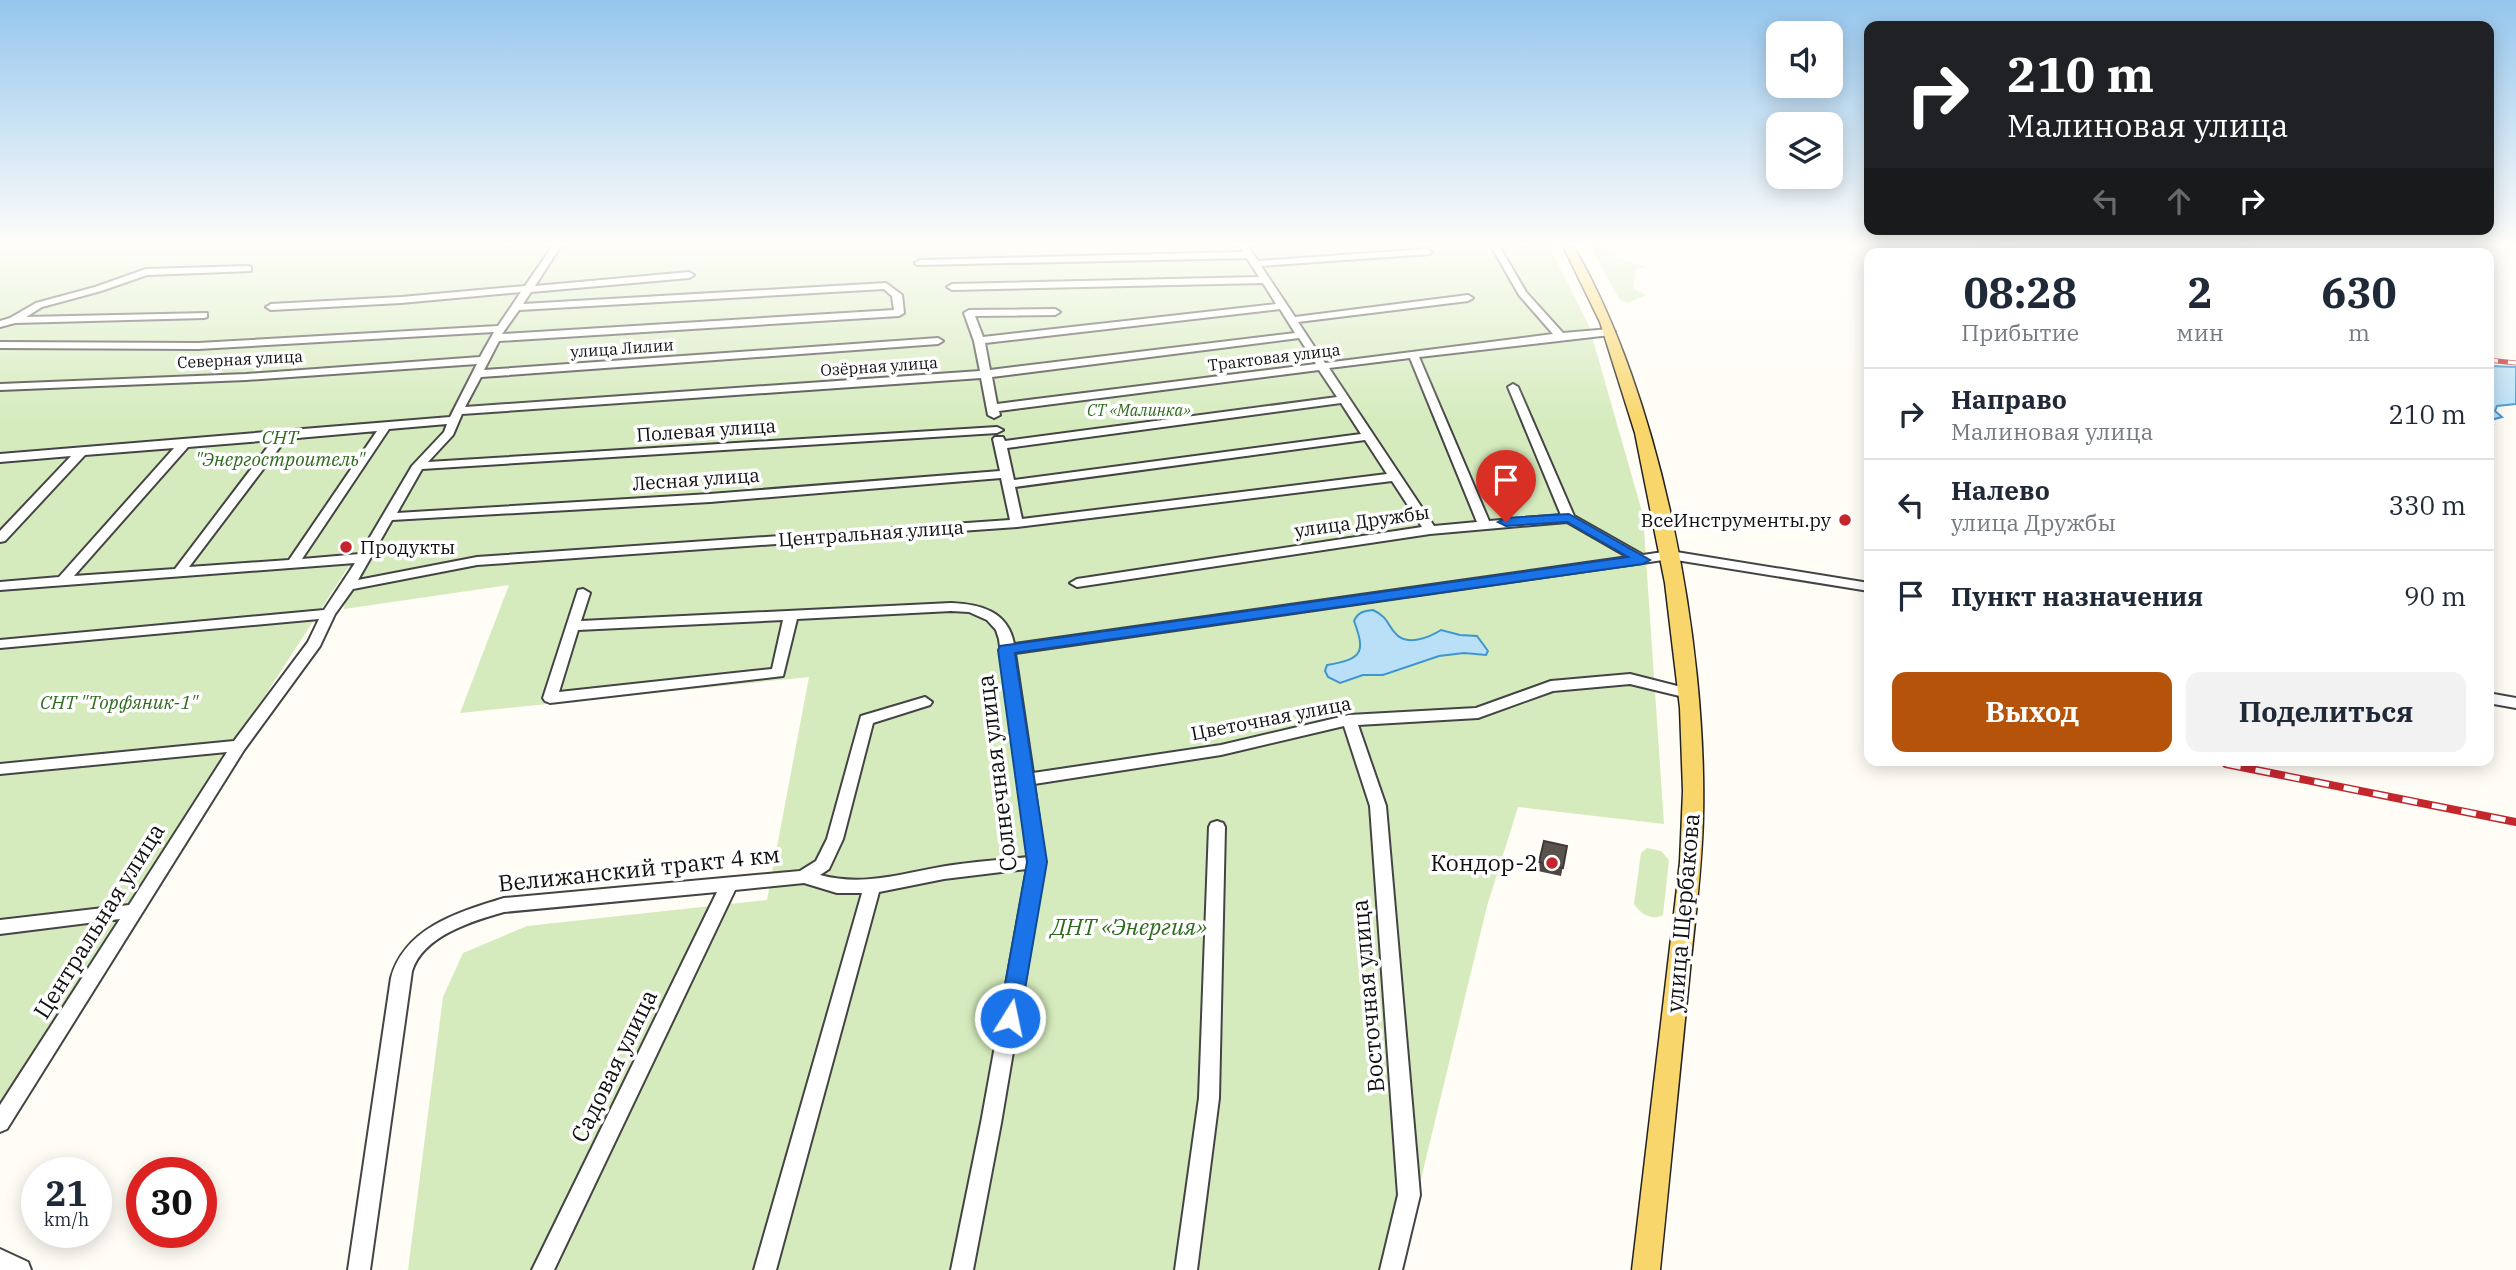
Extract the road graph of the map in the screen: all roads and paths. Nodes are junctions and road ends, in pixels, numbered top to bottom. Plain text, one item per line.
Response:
1 (45, 303) edge
2 (327, 303) edge
3 (519, 303) edge
4 (583, 303) edge
5 (898, 303) edge
6 (1280, 303) edge
7 (1426, 303) edge
8 (1530, 303) edge
9 (1597, 303) edge
10 (1282, 306) junction
11 (271, 307) dead end
12 (517, 307) junction
13 (1055, 312) dead end
14 (204, 315) dead end
15 (14, 320) junction
16 (1291, 320) junction
17 (0, 324) edge
18 (1610, 332) junction
19 (498, 333) junction
20 (1301, 335) junction
21 (1560, 336) junction
22 (938, 341) dead end
23 (979, 341) junction
24 (0, 345) edge
25 (1413, 354) junction
26 (1324, 366) junction
27 (479, 367) junction
28 (986, 374) junction
29 (0, 387) edge
30 (1513, 387) dead end
31 (1344, 399) junction
32 (993, 408) junction
33 (456, 415) junction
34 (385, 427) junction
35 (997, 429) junction
36 (282, 436) junction
37 (1368, 436) junction
38 (186, 443) junction
39 (1001, 445) junction
40 (82, 451) junction
41 (0, 458) edge
42 (418, 466) junction
43 (1394, 477) junction
44 (1008, 479) junction
45 (388, 517) junction
46 (1569, 518) junction
47 (1017, 523) junction
48 (1484, 523) junction
49 (1430, 530) junction
50 (0, 538) edge
51 (1670, 555) junction
52 (363, 558) junction
53 (1643, 560) junction
54 (293, 563) junction
55 (180, 571) junction
56 (64, 580) junction
57 (1077, 583) dead end
58 (0, 586) edge
59 (348, 586) junction
60 (1864, 586) edge
61 (583, 593) dead end
62 (328, 614) junction
63 (791, 615) junction
64 (573, 626) junction
65 (0, 644) edge
66 (1006, 650) junction
67 (1688, 693) junction
68 (2494, 699) edge
69 (925, 702) dead end
70 (2516, 703) edge
71 (1349, 720) junction
72 (239, 746) junction
73 (0, 769) edge
74 (1025, 780) junction
75 (1217, 828) dead end
76 (1037, 862) junction
77 (804, 877) junction
78 (730, 883) junction
79 (872, 887) junction
80 (133, 911) junction
81 (0, 927) edge
82 (0, 1122) edge
83 (0, 1260) edge
84 (20, 1270) edge
85 (359, 1270) edge
86 (542, 1270) edge
87 (765, 1270) edge
88 (962, 1270) edge
89 (1186, 1270) edge
90 (1391, 1270) edge
91 (1646, 1270) edge

1 - 15 street
2 - 11 street
3 - 12 street, Центральная улица
4 - 12 street
5 - 19 street
6 - 10 street
7 - 16 street
8 - 21 street
9 - 18 main road, улица Щербакова
10 - 16 street
10 - 23 street
12 - 19 street, Центральная улица
13 - 23 street
14 - 15 street
15 - 17 street
16 - 20 street
18 - 21 street, Трактовая улица
18 - 51 main road, улица Щербакова
19 - 24 street
19 - 27 street, Центральная улица
20 - 26 street
20 - 28 street, Озёрная улица
21 - 25 street, Трактовая улица
22 - 27 street, улица Лилии
23 - 28 street
25 - 26 street, Трактовая улица
25 - 48 street
26 - 31 street
26 - 32 street, Трактовая улица
27 - 29 street, Северная улица
27 - 33 street, Центральная улица
28 - 32 street
28 - 33 street, Озёрная улица
30 - 46 street
31 - 37 street
31 - 39 street
32 - 35 street
33 - 34 street
33 - 42 street, Центральная улица
34 - 36 street
34 - 54 street
35 - 39 street
35 - 42 street, Полевая улица
36 - 38 street
36 - 55 street
37 - 43 street
37 - 44 street, Лесная улица
38 - 40 street
38 - 56 street
39 - 44 street
40 - 41 street
40 - 50 street
42 - 45 street, Центральная улица
43 - 47 street, Центральная улица
43 - 49 street
44 - 45 street, Лесная улица
44 - 47 street
45 - 52 street, Центральная улица
46 - 48 street, улица Дружбы
46 - 53 street
47 - 59 street, Центральная улица
48 - 49 street, улица Дружбы
49 - 57 street, улица Дружбы
51 - 53 street
51 - 60 street
51 - 67 main road, улица Щербакова
52 - 54 street
52 - 59 street, Центральная улица
53 - 66 street
54 - 55 street
55 - 56 street
56 - 58 street
59 - 62 street, Центральная улица
61 - 64 street
62 - 65 street
62 - 72 street, Центральная улица
63 - 64 street
63 - 64 street
63 - 66 street, Солнечная улица
66 - 74 street, Солнечная улица
67 - 71 street, Цветочная улица
67 - 91 main road, улица Щербакова
68 - 70 street
69 - 77 street, Велижанский тракт 4 км
71 - 74 street, Цветочная улица
71 - 90 street, Восточная улица
72 - 73 street
72 - 80 street, Центральная улица
74 - 76 street, Солнечная улица
75 - 89 street
76 - 79 street
76 - 88 street, Солнечная улица
77 - 78 street, Велижанский тракт 4 км
77 - 79 street
78 - 85 street, Велижанский тракт 4 км
78 - 86 street, Садовая улица
79 - 87 street
80 - 81 street
80 - 82 street, Центральная улица
83 - 84 street

